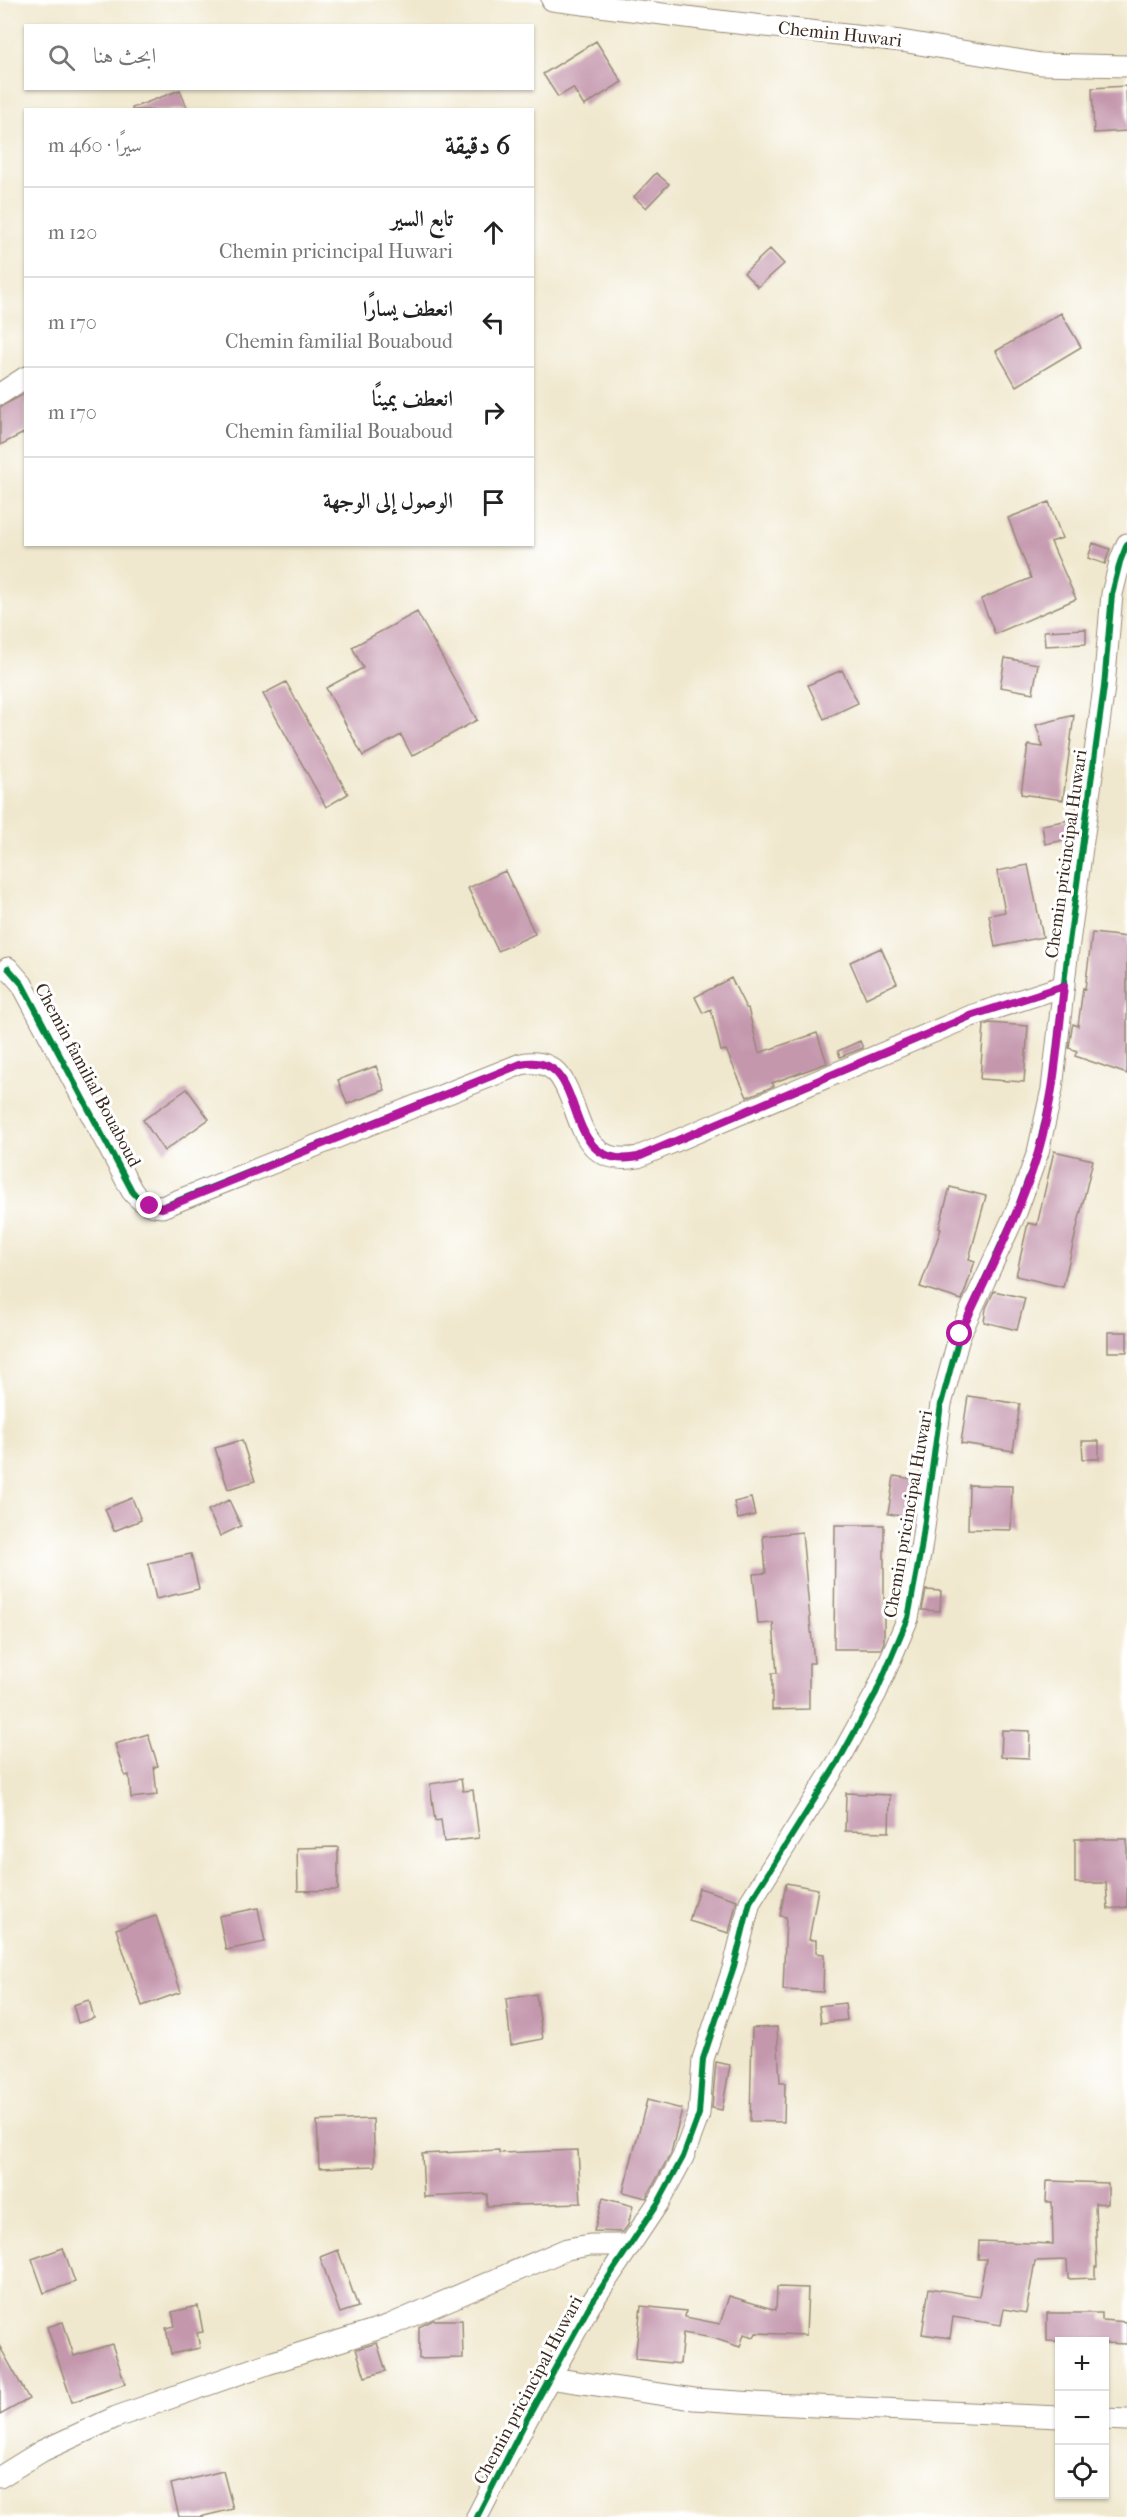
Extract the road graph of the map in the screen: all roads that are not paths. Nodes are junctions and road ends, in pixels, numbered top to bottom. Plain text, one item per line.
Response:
1 (552, 0) edge
2 (1127, 66) edge
3 (24, 378) edge
4 (0, 394) edge
5 (1127, 544) edge
6 (9, 968) dead end
7 (1064, 986) junction
8 (630, 2245) junction
9 (549, 2378) junction
10 (1055, 2416) edge
11 (1109, 2419) edge
12 (1127, 2420) edge
13 (0, 2477) edge
14 (477, 2517) edge

1 - 2 street, Chemin Huwari
3 - 4 street
5 - 7 street, Chemin pricincipal Huwari
6 - 7 street, Chemin familial Bouaboud
7 - 8 street, Chemin pricincipal Huwari
8 - 9 street, Chemin pricincipal Huwari
8 - 13 street
9 - 10 street
9 - 14 street, Chemin pricincipal Huwari
11 - 12 street

